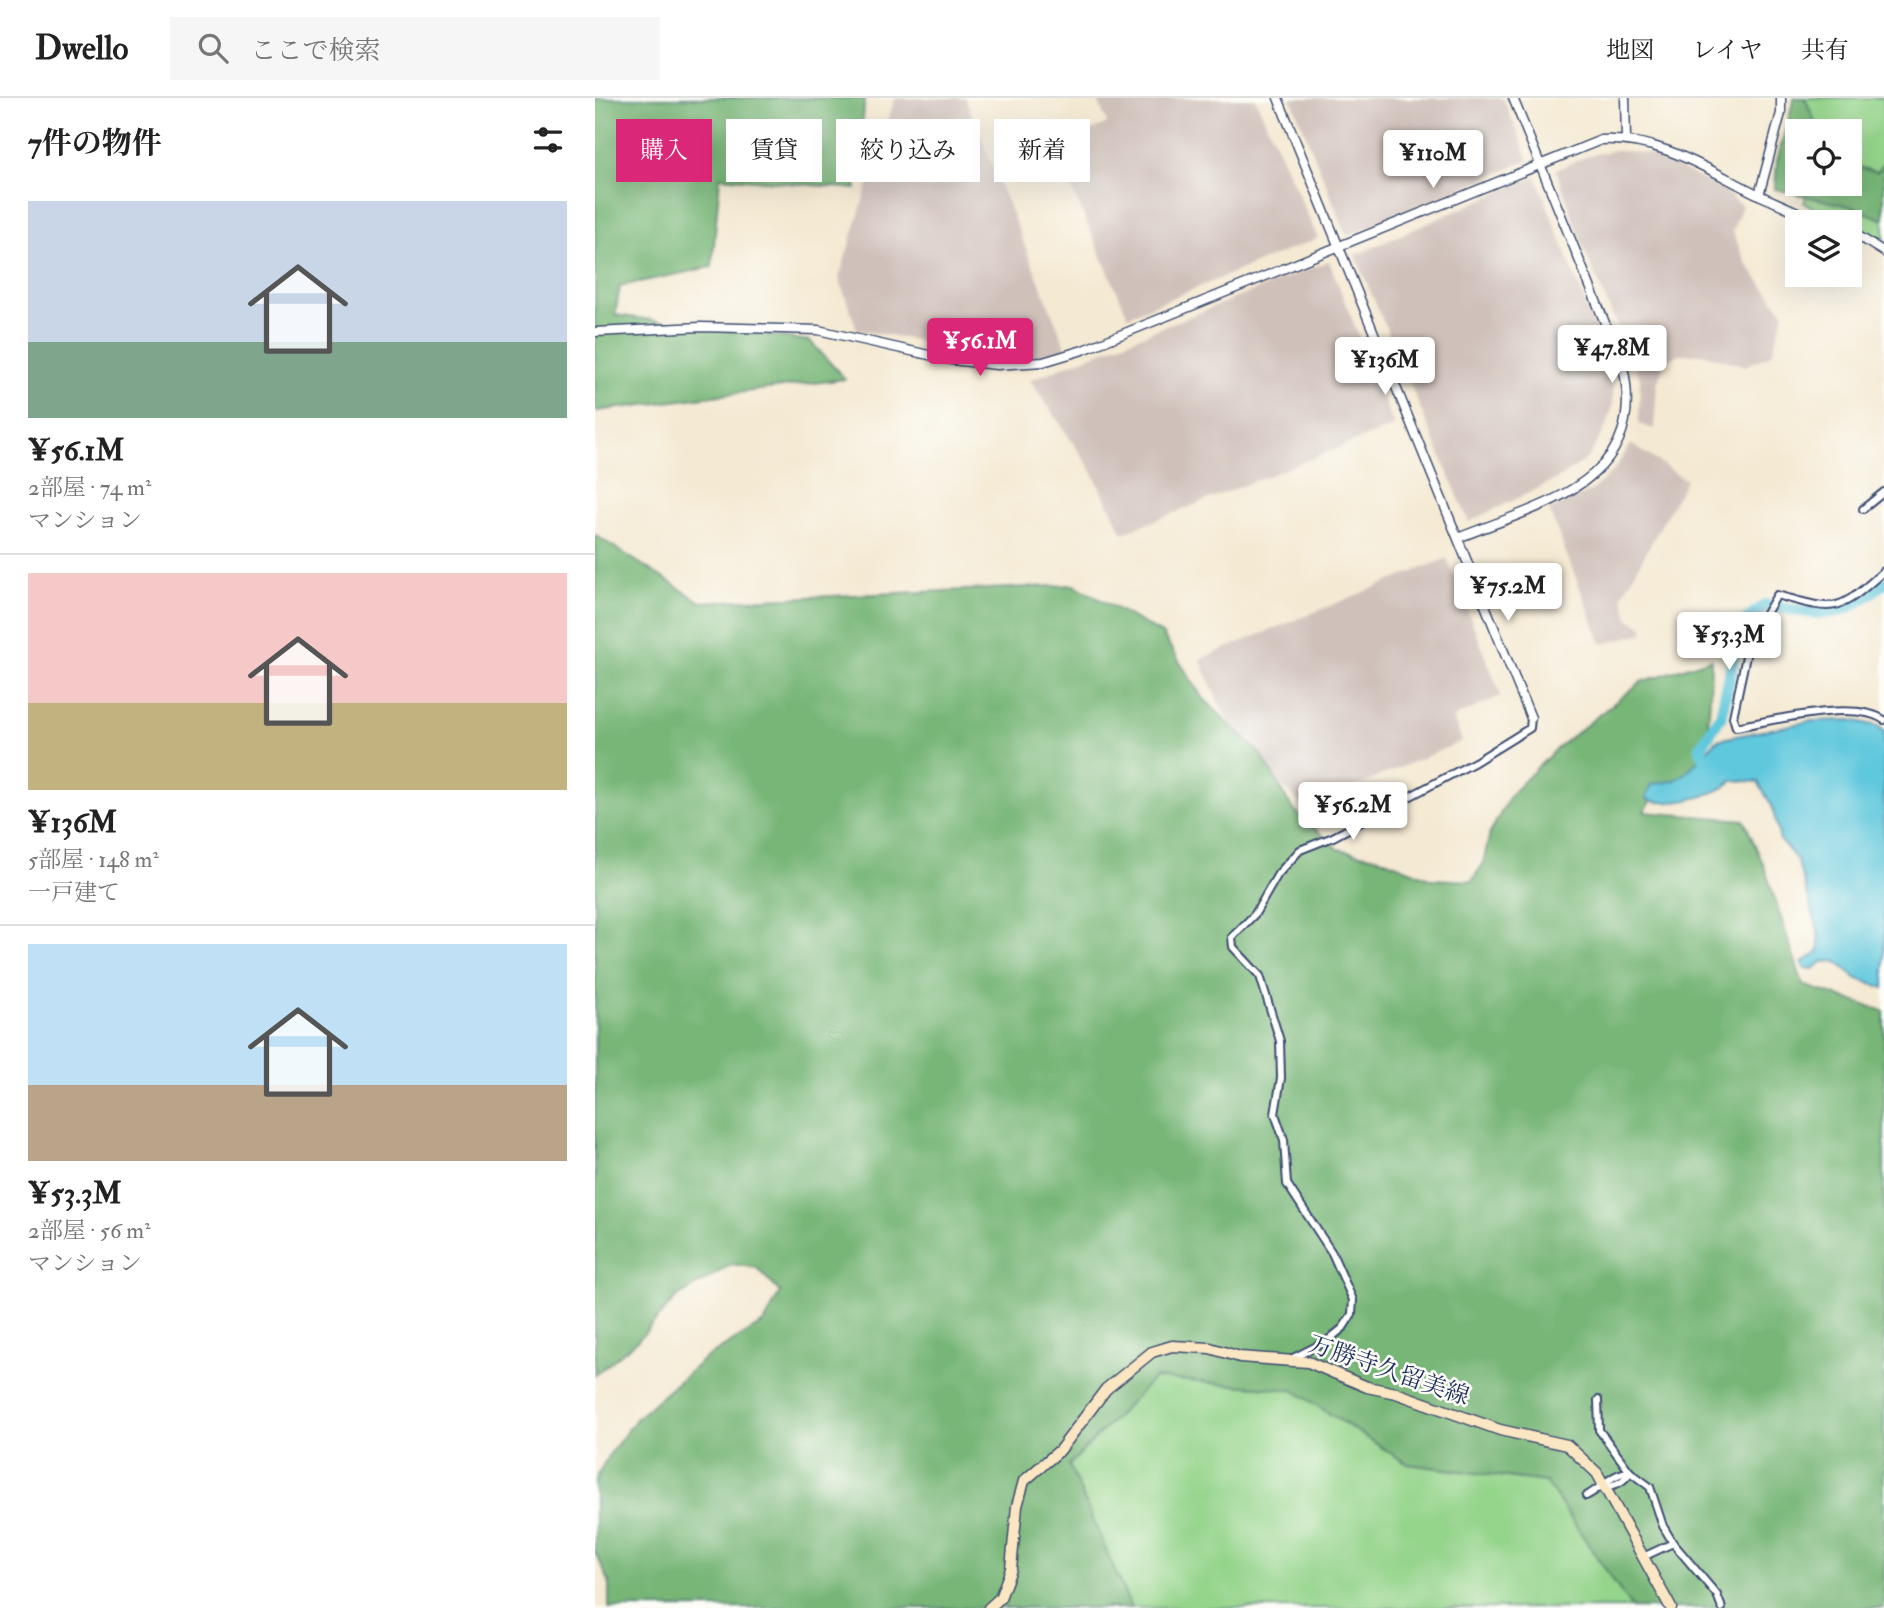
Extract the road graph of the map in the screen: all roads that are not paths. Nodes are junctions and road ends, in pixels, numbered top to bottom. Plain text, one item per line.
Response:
1 (1278, 98) edge
2 (1513, 98) edge
3 (1625, 98) edge
4 (1781, 98) edge
5 (1626, 139) junction
6 (1539, 163) junction
7 (1759, 195) junction
8 (1793, 210) edge
9 (1862, 238) edge
10 (1338, 246) junction
11 (1884, 252) edge
12 (595, 332) edge
13 (1884, 492) edge
14 (1863, 509) dead end
15 (1458, 538) junction
16 (1884, 571) edge
17 (1531, 718) joint
18 (1884, 720) edge
19 (1291, 1359) junction
20 (1598, 1400) dead end
21 (1630, 1472) junction
22 (1605, 1486) junction
23 (1586, 1496) dead end
24 (1673, 1543) junction
25 (1643, 1557) junction
26 (989, 1608) edge
27 (1671, 1608) edge
28 (1722, 1608) edge

1 - 10 street
2 - 6 street
3 - 5 street
4 - 7 street
5 - 6 street
5 - 7 street
6 - 10 street
6 - 15 street
7 - 8 street
9 - 11 street
10 - 12 street
10 - 15 street
13 - 14 street
15 - 17 street
16 - 18 street
17 - 19 street
19 - 22 main road, 万勝寺久留美線
19 - 26 main road, 万勝寺久留美線
20 - 21 street
21 - 22 street
21 - 24 street
22 - 23 street
22 - 25 main road, 万勝寺久留美線
24 - 25 street
24 - 28 street
25 - 27 main road, 万勝寺久留美線

